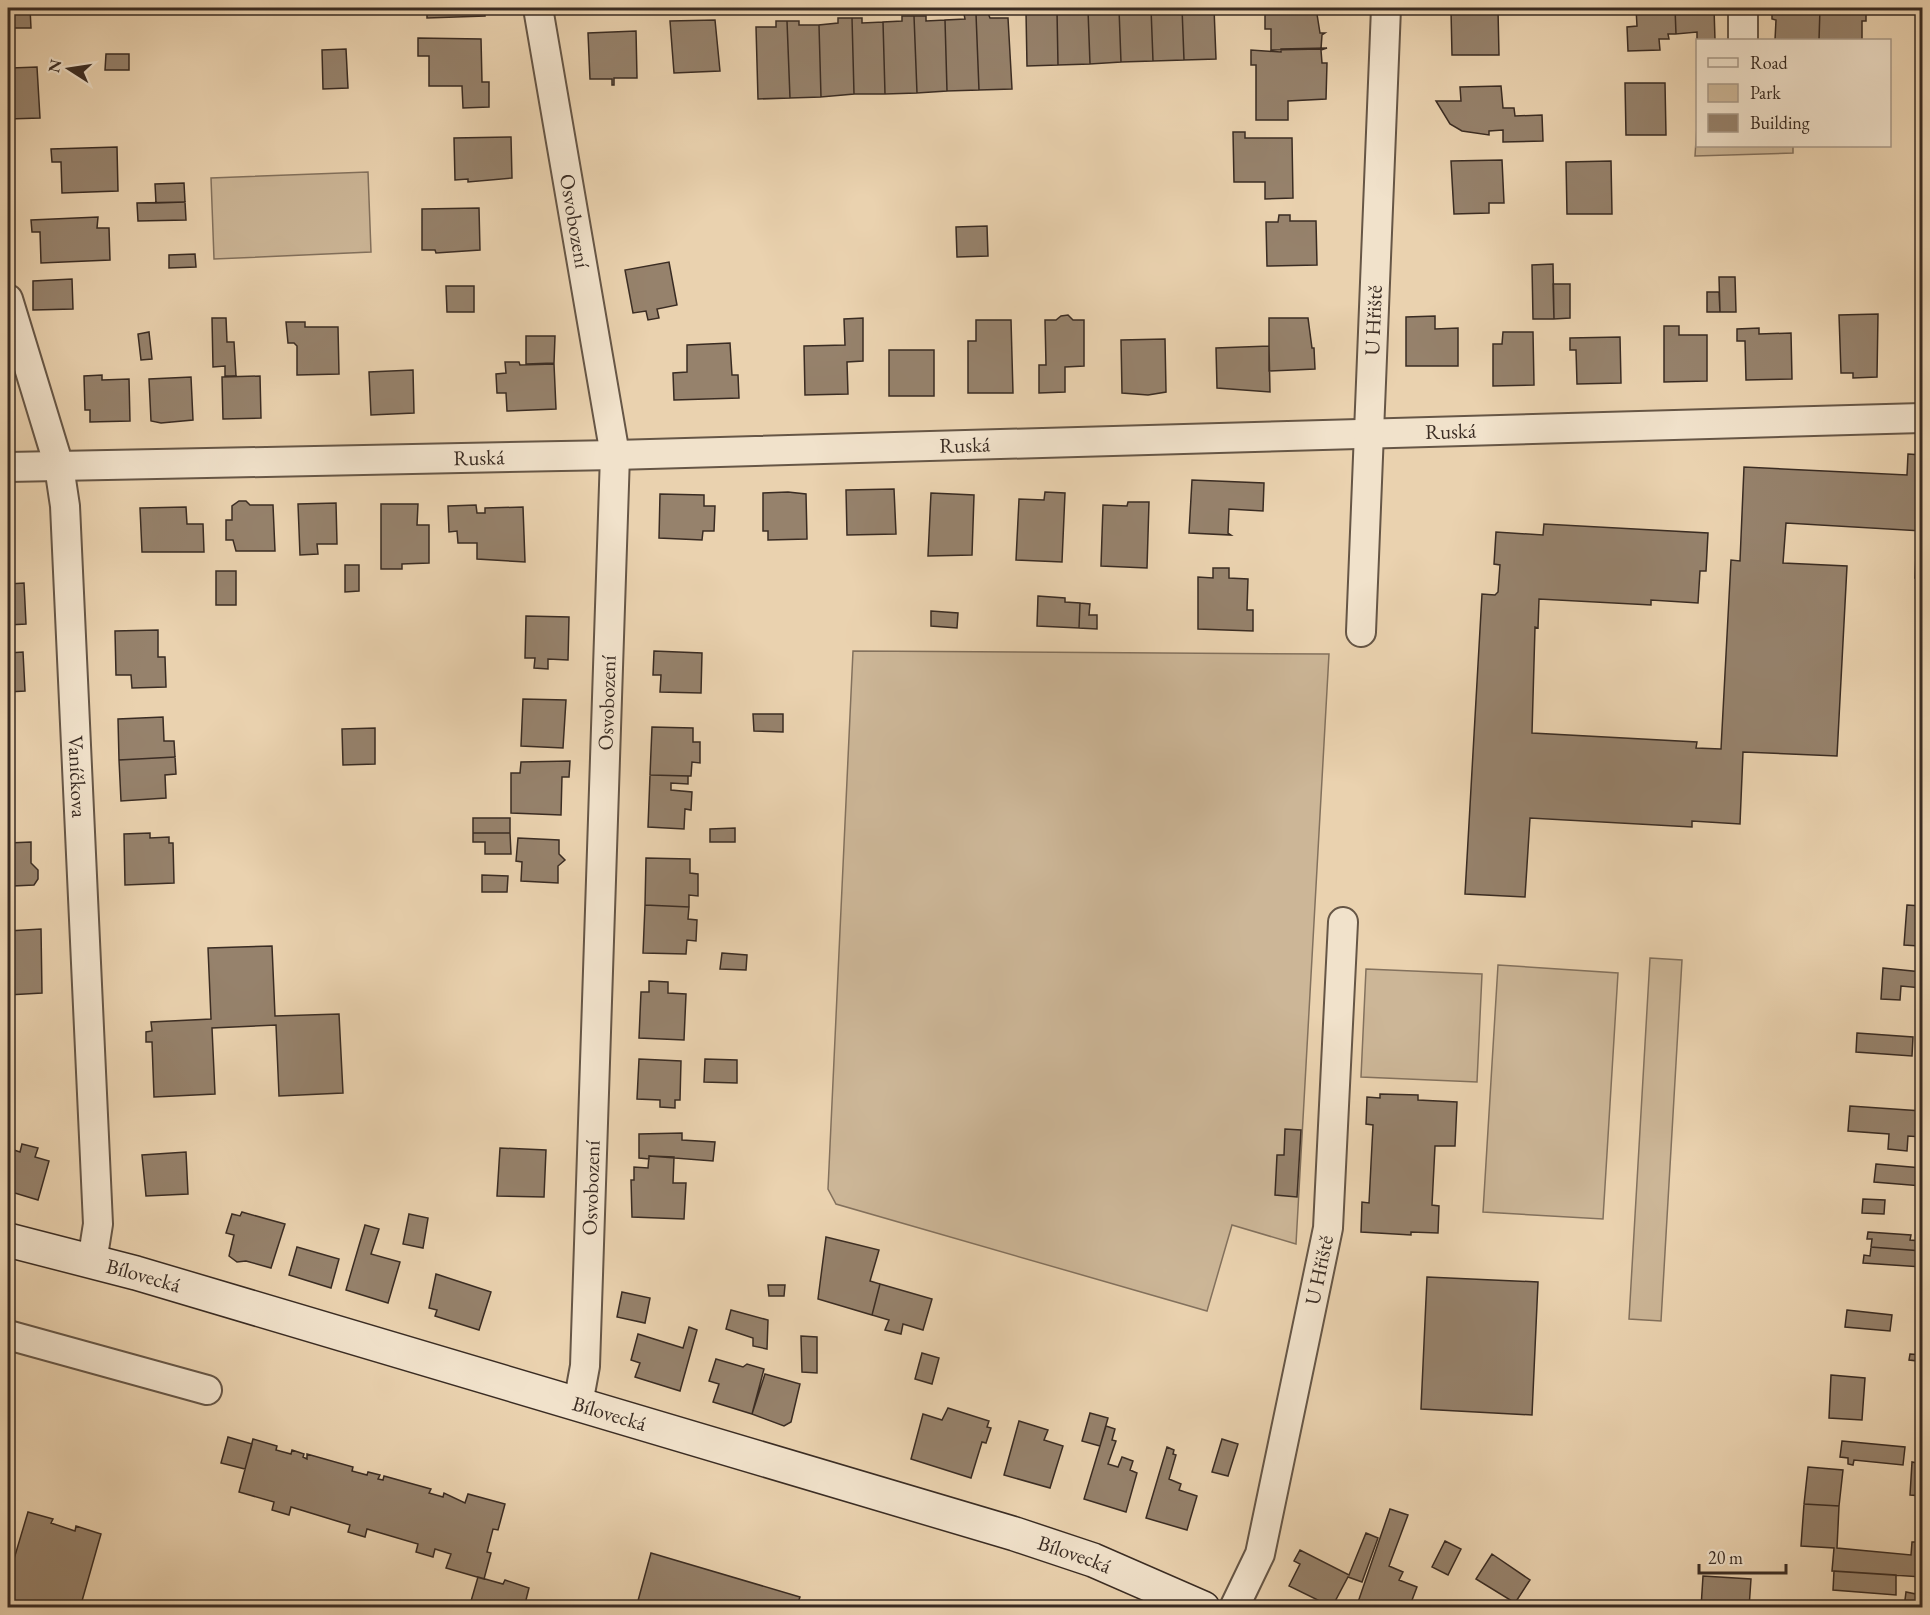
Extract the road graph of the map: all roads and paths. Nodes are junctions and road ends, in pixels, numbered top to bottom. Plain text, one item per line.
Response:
1 (538, 8) edge
2 (1386, 8) edge
3 (1743, 8) edge
4 (1743, 39) edge
5 (8, 299) edge
6 (1923, 418) edge
7 (1369, 432) junction
8 (615, 455) junction
9 (59, 466) junction
10 (8, 467) edge
11 (1361, 632) dead end
12 (1343, 922) dead end
13 (8, 1240) edge
14 (92, 1262) junction
15 (8, 1335) edge
16 (207, 1390) dead end
17 (578, 1404) junction
18 (1203, 1608) edge
19 (1234, 1608) edge

1 - 8 street, Osvobození
2 - 7 street, U Hřiště
3 - 4 street
5 - 9 street, Vaníčkova
6 - 7 street, Ruská
7 - 8 street, Ruská
7 - 11 street, U Hřiště
8 - 9 street, Ruská
8 - 17 street, Osvobození
9 - 10 street, Ruská
9 - 14 street, Vaníčkova
12 - 19 street, U Hřiště
13 - 14 main road, Bílovecká
14 - 17 main road, Bílovecká
15 - 16 street
17 - 18 main road, Bílovecká

